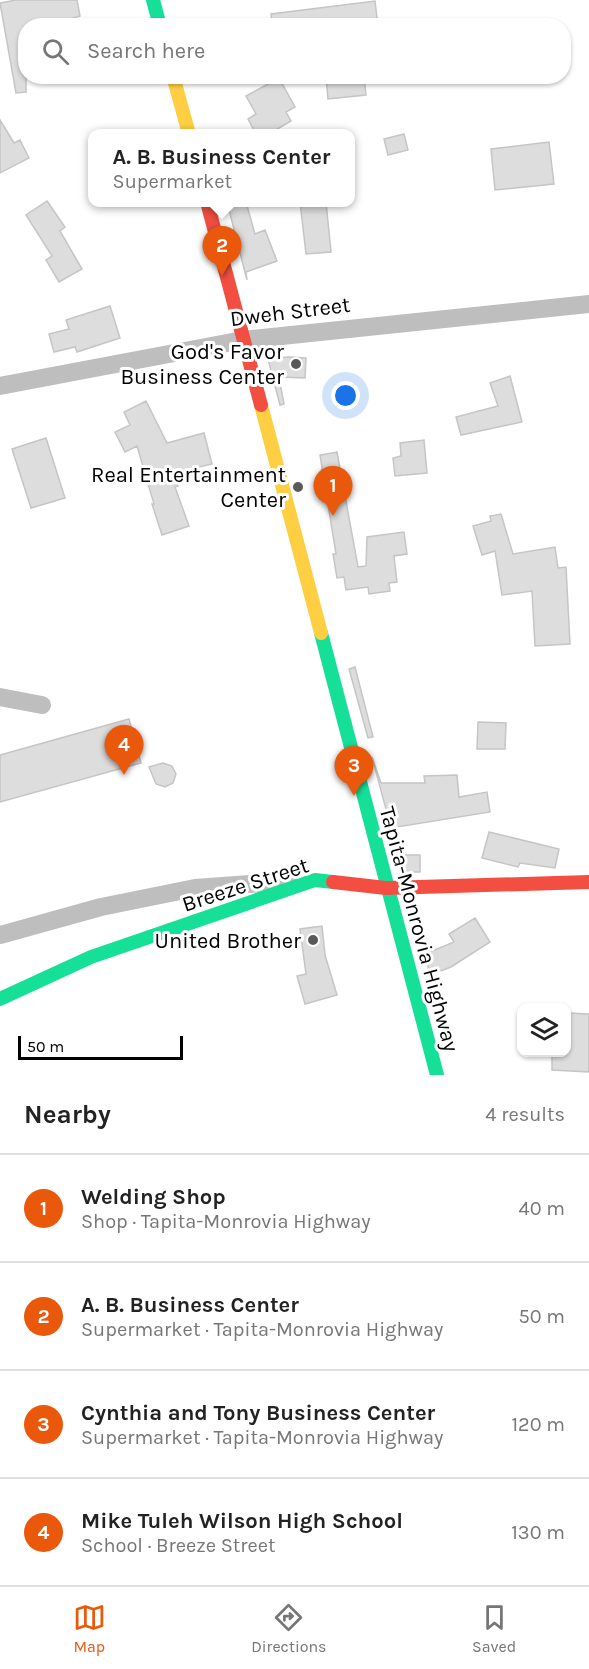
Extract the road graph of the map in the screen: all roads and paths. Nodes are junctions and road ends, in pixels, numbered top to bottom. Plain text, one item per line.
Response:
1 (153, 0) edge
2 (158, 18) edge
3 (175, 84) edge
4 (188, 129) edge
5 (208, 207) edge
6 (589, 304) edge
7 (243, 340) junction
8 (0, 386) edge
9 (0, 697) edge
10 (42, 705) dead end
11 (315, 880) junction
12 (589, 882) edge
13 (386, 888) junction
14 (0, 935) edge
15 (0, 999) edge
16 (437, 1075) edge

1 - 2 main road
3 - 4 main road
5 - 7 main road, Tapita-Monrovia Highway
6 - 7 street, Dweh Street
7 - 8 street, Dweh Street
7 - 13 main road, Tapita-Monrovia Highway
9 - 10 street
11 - 13 main road, Breeze Street
11 - 14 street
11 - 15 main road, Breeze Street
12 - 13 main road, Breeze Street
13 - 16 main road, Tapita-Monrovia Highway

